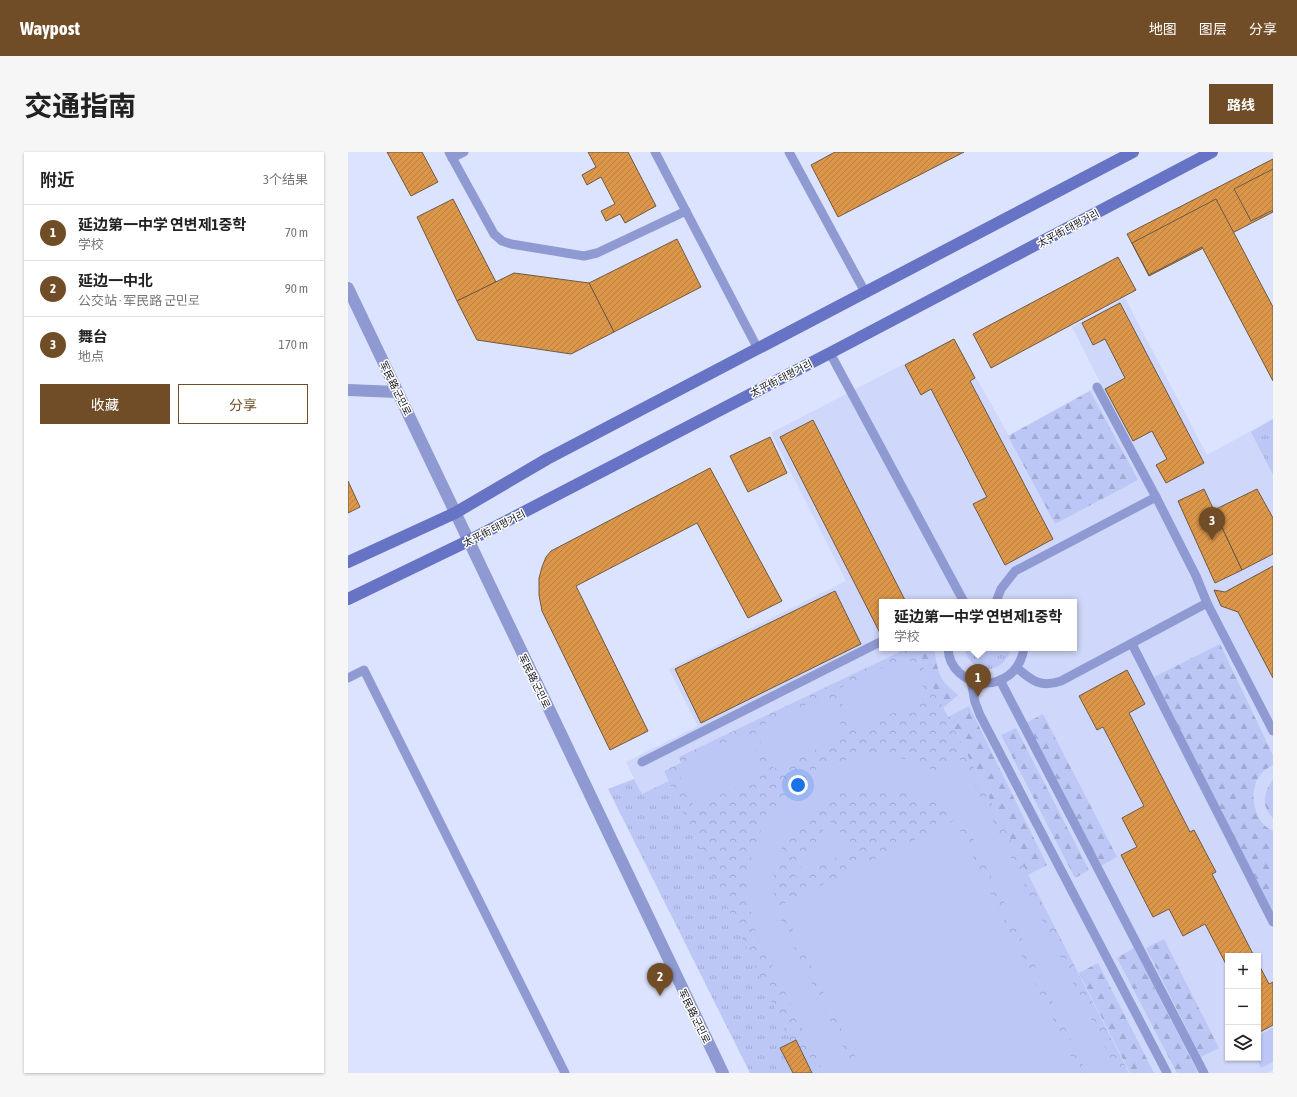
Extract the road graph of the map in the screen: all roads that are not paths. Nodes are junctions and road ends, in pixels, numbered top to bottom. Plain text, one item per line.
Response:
1 (464, 152) edge
2 (655, 152) edge
3 (1133, 152) edge
4 (1212, 152) edge
5 (792, 153) edge
6 (450, 155) edge
7 (686, 212) junction
8 (348, 288) edge
9 (865, 292) junction
10 (758, 349) junction
11 (830, 353) junction
12 (1097, 387) dead end
13 (348, 390) edge
14 (398, 392) junction
15 (1156, 497) junction
16 (455, 513) junction
17 (468, 541) junction
18 (348, 562) edge
19 (348, 599) edge
20 (962, 599) edge
21 (997, 599) edge
22 (1207, 604) junction
23 (879, 643) edge
24 (1132, 644) junction
25 (948, 651) edge
26 (1023, 651) edge
27 (1016, 668) junction
28 (348, 678) edge
29 (1000, 680) junction
30 (971, 681) junction
31 (1273, 731) edge
32 (642, 762) dead end
33 (1273, 922) edge
34 (565, 1073) edge
35 (722, 1073) edge
36 (1167, 1073) edge
37 (1204, 1073) edge

1 - 6 lane
2 - 7 lane
3 - 9 main road
4 - 11 main road, 太平街 태평거리
5 - 9 lane
6 - 7 lane
7 - 10 lane
8 - 14 street, 军民路 군민로
9 - 10 main road
10 - 16 main road
11 - 17 main road, 太平街 태평거리
11 - 20 lane
12 - 15 lane
13 - 14 street
14 - 16 street, 军民路 군민로
15 - 21 lane
15 - 22 lane
16 - 17 street, 军民路 군민로
16 - 18 main road
17 - 19 main road, 太平街 태평거리
17 - 35 street, 军民路 군민로
22 - 24 lane
22 - 31 lane
23 - 32 lane
24 - 27 lane
24 - 33 lane
25 - 30 lane
26 - 27 lane
27 - 29 lane
28 - 34 lane
29 - 30 lane
29 - 37 lane
30 - 36 lane

